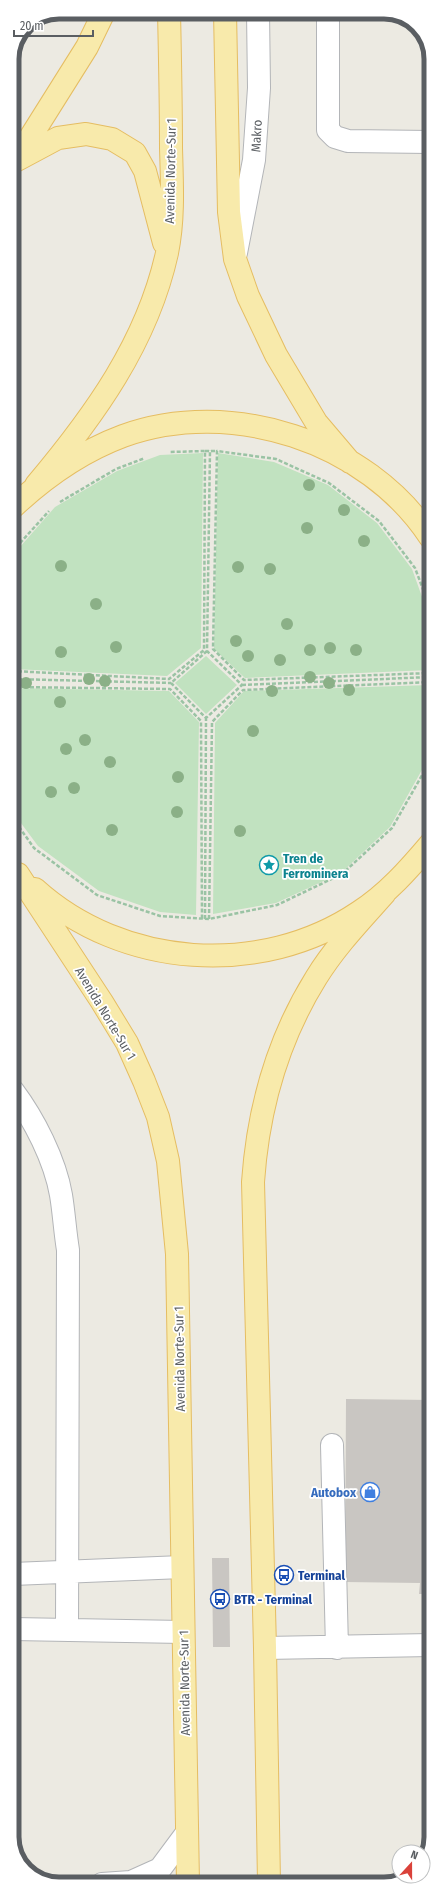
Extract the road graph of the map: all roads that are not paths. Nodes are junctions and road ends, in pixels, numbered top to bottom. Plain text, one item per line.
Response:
1 (101, 19) edge
2 (169, 19) edge
3 (225, 19) edge
4 (258, 19) edge
5 (328, 19) edge
6 (424, 142) edge
7 (19, 155) edge
8 (19, 160) edge
9 (167, 253) junction
10 (235, 258) junction
11 (350, 462) junction
12 (36, 485) junction
13 (19, 501) edge
14 (403, 504) junction
15 (424, 521) edge
16 (424, 530) edge
17 (424, 851) edge
18 (19, 875) edge
19 (19, 877) edge
20 (385, 893) junction
21 (19, 1104) edge
22 (332, 1445) dead end
23 (182, 1567) junction
24 (68, 1572) junction
25 (19, 1574) edge
26 (19, 1629) edge
27 (67, 1630) junction
28 (183, 1632) junction
29 (424, 1645) edge
30 (265, 1648) junction
31 (337, 1648) junction
32 (186, 1834) junction
33 (142, 1877) edge
34 (188, 1877) edge
35 (269, 1877) edge

1 - 7 main road
2 - 9 main road, Avenida Norte-Sur 1
3 - 10 main road
4 - 10 street, Makro
5 - 6 street
8 - 9 main road
9 - 12 main road, Avenida Norte-Sur 1
10 - 11 main road
11 - 12 main road
11 - 14 main road
12 - 13 main road
14 - 15 main road
14 - 16 main road
17 - 20 main road
18 - 20 main road
19 - 23 main road, Avenida Norte-Sur 1
20 - 30 main road
21 - 24 street
22 - 31 street
23 - 24 street
23 - 28 main road, Avenida Norte-Sur 1
24 - 25 street
24 - 27 street
26 - 27 street
27 - 28 street
28 - 32 main road, Avenida Norte-Sur 1
29 - 31 street
30 - 31 street
30 - 35 main road
32 - 33 street
32 - 34 main road, Avenida Norte-Sur 1

